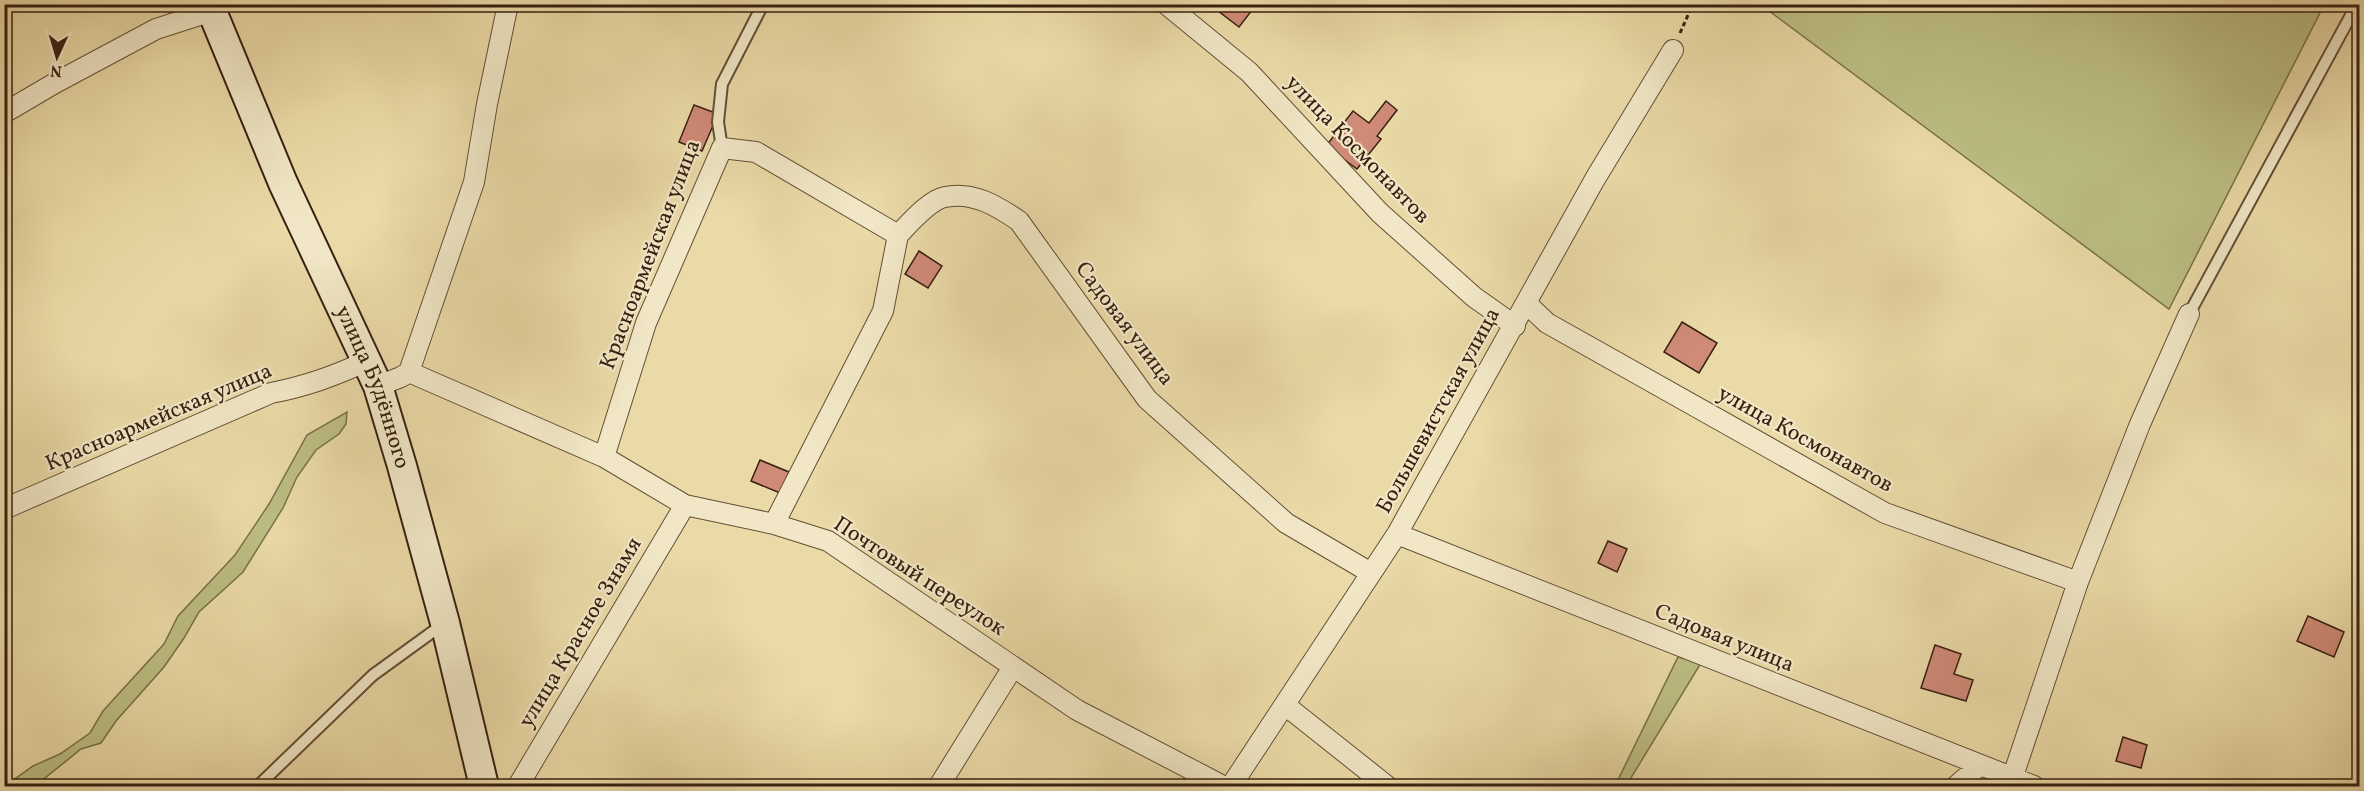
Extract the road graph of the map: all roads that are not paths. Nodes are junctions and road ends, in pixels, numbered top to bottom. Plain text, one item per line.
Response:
1 (508, 4) edge
2 (763, 4) edge
3 (1166, 4) edge
4 (2357, 4) edge
5 (211, 8) edge
6 (1673, 50) road end
7 (4, 113) edge
8 (722, 148) junction
9 (898, 235) junction
10 (1527, 304) junction
11 (2188, 314) joint
12 (1515, 326) junction
13 (409, 372) junction
14 (372, 373) junction
15 (604, 457) junction
16 (686, 505) junction
17 (4, 508) edge
18 (774, 524) junction
19 (1397, 534) junction
20 (1371, 573) junction
21 (2078, 582) junction
22 (445, 623) junction
23 (1013, 667) junction
24 (1285, 705) junction
25 (1979, 766) junction
26 (2012, 779) junction
27 (261, 783) dead end
28 (484, 786) edge
29 (518, 786) edge
30 (939, 786) edge
31 (1223, 786) edge
32 (1231, 786) edge
33 (1387, 786) edge
34 (1956, 786) edge
35 (2034, 786) edge

1 - 13 street
2 - 8 lane, Красноармейская улица
3 - 12 street, улица Космонавтов
4 - 11 lane
5 - 7 street
5 - 14 main road, улица Будённого
6 - 10 street, Большевистская улица
8 - 9 street
8 - 15 street, Красноармейская улица
9 - 18 street
9 - 20 street, Садовая улица
10 - 12 street, Большевистская улица
10 - 21 street, улица Космонавтов
11 - 21 street
12 - 19 street, Большевистская улица
13 - 14 street
13 - 15 street, Почтовый переулок
14 - 17 street, Красноармейская улица
14 - 22 main road, улица Будённого
15 - 16 street, Почтовый переулок
16 - 18 street, Почтовый переулок
16 - 29 street, улица Красное Знамя
18 - 23 street, Почтовый переулок
19 - 20 street, Большевистская улица
19 - 25 street, Садовая улица
20 - 24 street, Большевистская улица
21 - 26 street
22 - 27 lane
22 - 28 main road, улица Будённого
23 - 30 street
23 - 31 street, Почтовый переулок
24 - 32 street, Большевистская улица
24 - 33 street
25 - 26 street, Садовая улица
25 - 34 street
26 - 35 street, Садовая улица

